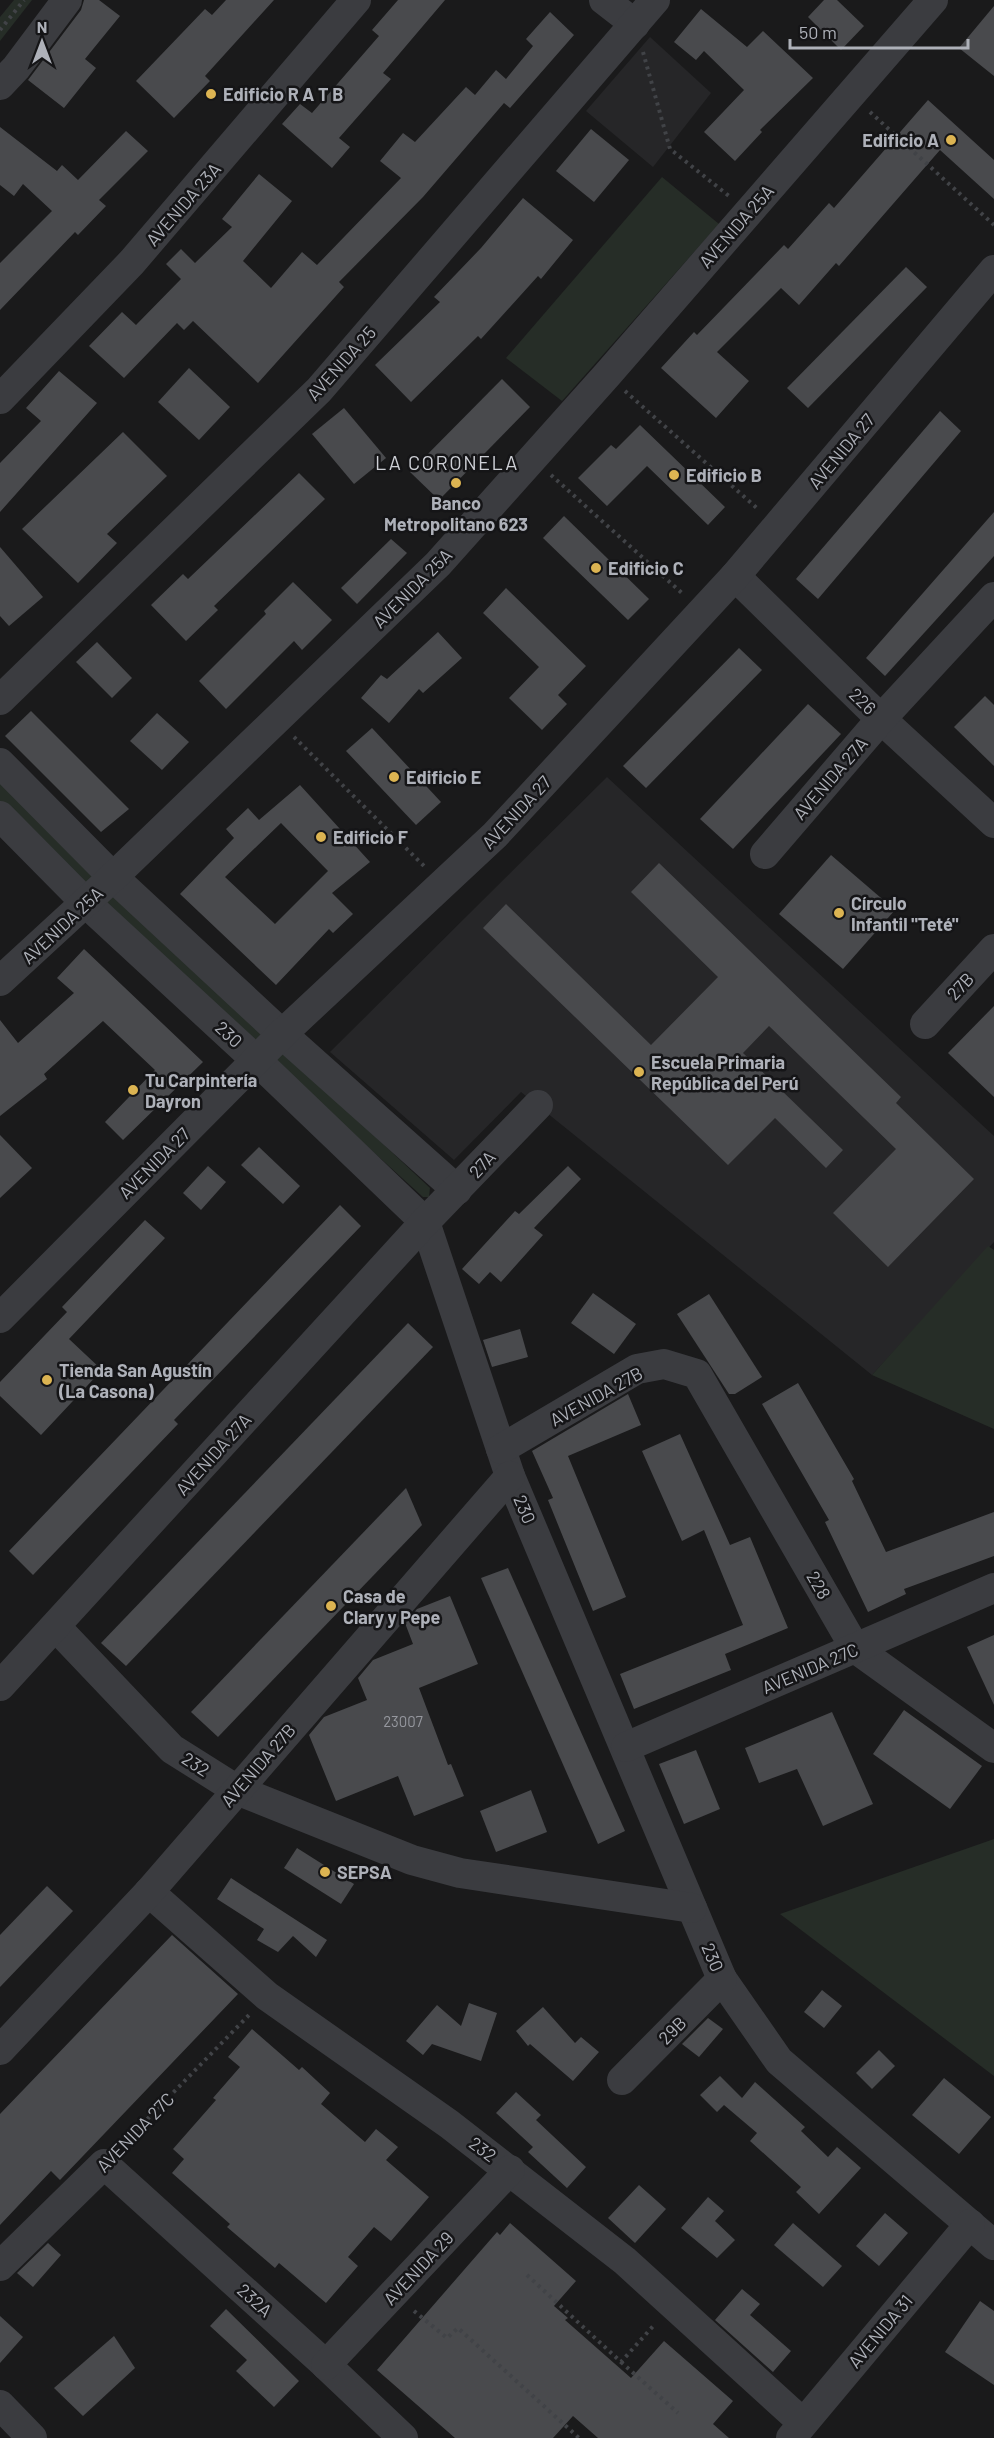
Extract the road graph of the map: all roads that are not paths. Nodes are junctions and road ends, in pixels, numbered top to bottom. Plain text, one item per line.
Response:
1 (67, 0) edge
2 (356, 0) edge
3 (655, 0) edge
4 (933, 0) edge
5 (618, 8) edge
6 (0, 85) edge
7 (994, 270) edge
8 (0, 399) edge
9 (735, 576) junction
10 (994, 597) edge
11 (0, 700) edge
12 (881, 718) junction
13 (0, 763) edge
14 (0, 816) edge
15 (994, 823) edge
16 (765, 854) dead end
17 (113, 877) junction
18 (86, 903) junction
19 (994, 949) edge
20 (0, 981) edge
21 (925, 1024) dead end
22 (282, 1034) junction
23 (256, 1060) junction
24 (538, 1105) dead end
25 (457, 1190) junction
26 (425, 1222) junction
27 (0, 1318) edge
28 (697, 1374) joint
29 (506, 1463) junction
30 (994, 1588) edge
31 (56, 1626) junction
32 (855, 1648) junction
33 (0, 1686) edge
34 (626, 1747) junction
35 (994, 1748) edge
36 (237, 1790) junction
37 (149, 1892) junction
38 (692, 1908) junction
39 (722, 1979) junction
40 (0, 2050) edge
41 (622, 2080) dead end
42 (104, 2164) joint
43 (510, 2170) junction
44 (970, 2224) junction
45 (994, 2245) edge
46 (0, 2266) edge
47 (326, 2365) junction
48 (0, 2405) edge
49 (797, 2431) edge
50 (32, 2438) edge
51 (403, 2438) edge

1 - 6 street
2 - 8 street, AVENIDA 23A
3 - 5 street, AVENIDA 25
4 - 17 street, AVENIDA 25A
5 - 11 street, AVENIDA 25
7 - 9 street, AVENIDA 27
9 - 12 street, 226
9 - 22 street, AVENIDA 27
10 - 12 street, AVENIDA 27A
12 - 15 street, 226
12 - 16 street, AVENIDA 27A
13 - 17 street, 230
14 - 18 street, 230
17 - 18 street, AVENIDA 25A
17 - 22 street, 230
18 - 20 street, AVENIDA 25A
18 - 23 street, 230
19 - 21 street, 27B
22 - 23 street, AVENIDA 27
22 - 25 street, 230
23 - 26 street, 230
23 - 27 street, AVENIDA 27
24 - 25 street, 27A
25 - 26 street, 27A
26 - 29 street, 230
26 - 31 street, AVENIDA 27A
28 - 29 street, AVENIDA 27B
28 - 32 street, 228
29 - 34 street, 230
29 - 36 street, AVENIDA 27B
30 - 32 street, AVENIDA 27C
31 - 33 street, AVENIDA 27A
31 - 36 street, 232
32 - 34 street, AVENIDA 27C
32 - 35 street, 228
34 - 38 street, 230
36 - 37 street, AVENIDA 27B
36 - 38 street, 232
37 - 40 street, AVENIDA 27B
37 - 43 street, 232
38 - 39 street, 230
39 - 41 street, 29B
39 - 44 street, 230
42 - 46 street, AVENIDA 27C
42 - 47 street, 232A
43 - 47 street, AVENIDA 29
43 - 49 street, 232
44 - 45 street, 230
44 - 49 street, AVENIDA 31
47 - 51 street, 232A
48 - 50 street

